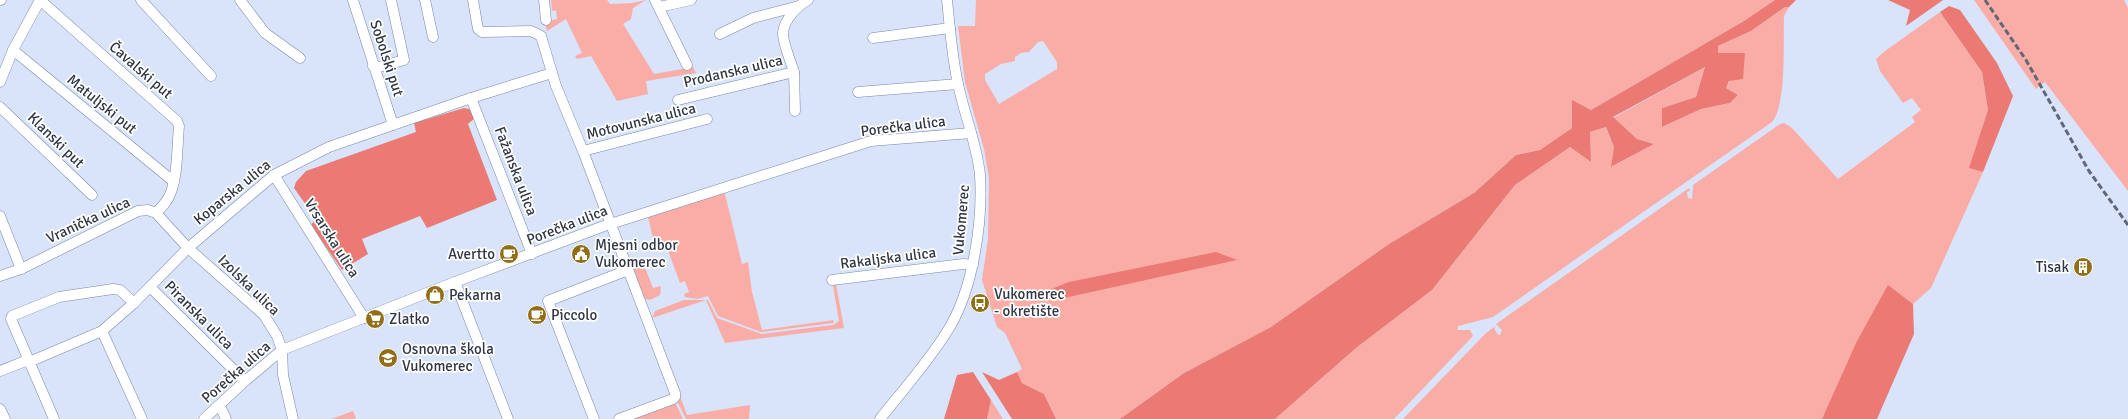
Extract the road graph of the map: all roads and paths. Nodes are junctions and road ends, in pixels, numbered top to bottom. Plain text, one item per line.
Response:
1 (40, 0) edge
2 (141, 0) edge
3 (240, 0) edge
4 (353, 0) edge
5 (391, 0) edge
6 (425, 0) edge
7 (473, 0) edge
8 (544, 0) edge
9 (691, 0) edge
10 (808, 0) edge
11 (947, 0) edge
12 (657, 4) edge
13 (799, 6) junction
14 (546, 20) dead end
15 (950, 28) junction
16 (720, 34) dead end
17 (433, 37) dead end
18 (873, 38) dead end
19 (13, 50) junction
20 (300, 58) dead end
21 (688, 65) dead end
22 (373, 66) junction
23 (794, 72) junction
24 (552, 73) junction
25 (211, 76) dead end
26 (1, 77) edge
27 (958, 84) junction
28 (858, 92) dead end
29 (472, 98) junction
30 (678, 100) dead end
31 (0, 107) edge
32 (795, 111) dead end
33 (707, 119) dead end
34 (393, 125) junction
35 (972, 133) junction
36 (583, 151) junction
37 (274, 175) junction
38 (173, 181) junction
39 (92, 195) dead end
40 (156, 213) junction
41 (0, 217) edge
42 (610, 224) junction
43 (188, 248) junction
44 (532, 254) junction
45 (972, 265) junction
46 (21, 269) junction
47 (628, 270) junction
48 (0, 276) edge
49 (832, 280) dead end
50 (455, 282) junction
51 (150, 287) junction
52 (134, 303) junction
53 (364, 318) junction
54 (102, 331) junction
55 (282, 350) junction
56 (29, 361) junction
57 (0, 371) edge
58 (244, 381) junction
59 (220, 406) junction
60 (0, 409) edge
61 (6, 419) edge
62 (54, 419) edge
63 (142, 419) edge
64 (204, 419) edge
65 (226, 419) edge
66 (293, 419) edge
67 (508, 419) edge
68 (594, 419) edge
69 (619, 419) edge
70 (880, 419) edge

1 - 19 street
1 - 38 street, Čavalski put
2 - 25 street
3 - 20 street
4 - 22 street, Sobolski put
5 - 22 street
6 - 17 street
7 - 24 street, Motovunska ulica
8 - 14 street
9 - 12 street
10 - 13 street, Prodanska ulica
11 - 15 street, Vukomerec
12 - 21 street
13 - 16 street
13 - 23 street, Prodanska ulica
15 - 18 street
15 - 27 street, Vukomerec
19 - 26 street
19 - 38 street, Matuljski put
22 - 34 street, Sobolski put
23 - 30 street, Prodanska ulica
23 - 32 street, Prodanska ulica
24 - 29 street, Koparska ulica
24 - 36 street, Motovunska ulica
27 - 28 street
27 - 35 street, Vukomerec
29 - 34 street, Koparska ulica
29 - 44 street, Fažanska ulica
31 - 39 street, Klanski put
33 - 36 street, Motovunska ulica
34 - 37 street, Koparska ulica
35 - 42 street, Porečka ulica
35 - 45 street, Vukomerec
36 - 42 street, Motovunska ulica
37 - 43 street, Koparska ulica
37 - 53 street, Vrsarska ulica
38 - 40 street
40 - 43 street, Izolska ulica
40 - 46 street, Vranička ulica
41 - 46 street
42 - 44 street, Porečka ulica
42 - 47 street, Motovunska ulica
43 - 51 street, Koparska ulica
43 - 55 street, Izolska ulica
44 - 50 street, Porečka ulica
45 - 49 street, Rakaljska ulica
45 - 70 street, Vukomerec
46 - 48 street, Vranička ulica
47 - 68 street
47 - 69 street, Motovunska ulica
50 - 53 street, Porečka ulica
50 - 67 street
51 - 52 street, Koparska ulica
51 - 58 street, Piranska ulica
52 - 54 street, Koparska ulica
52 - 56 street
53 - 55 street, Porečka ulica
54 - 56 street, Koparska ulica
54 - 63 street
55 - 58 street, Porečka ulica
55 - 66 street, Izolska ulica
56 - 57 street, Koparska ulica
56 - 62 street
58 - 59 street, Porečka ulica
59 - 64 street, Porečka ulica
59 - 65 street
60 - 61 street

